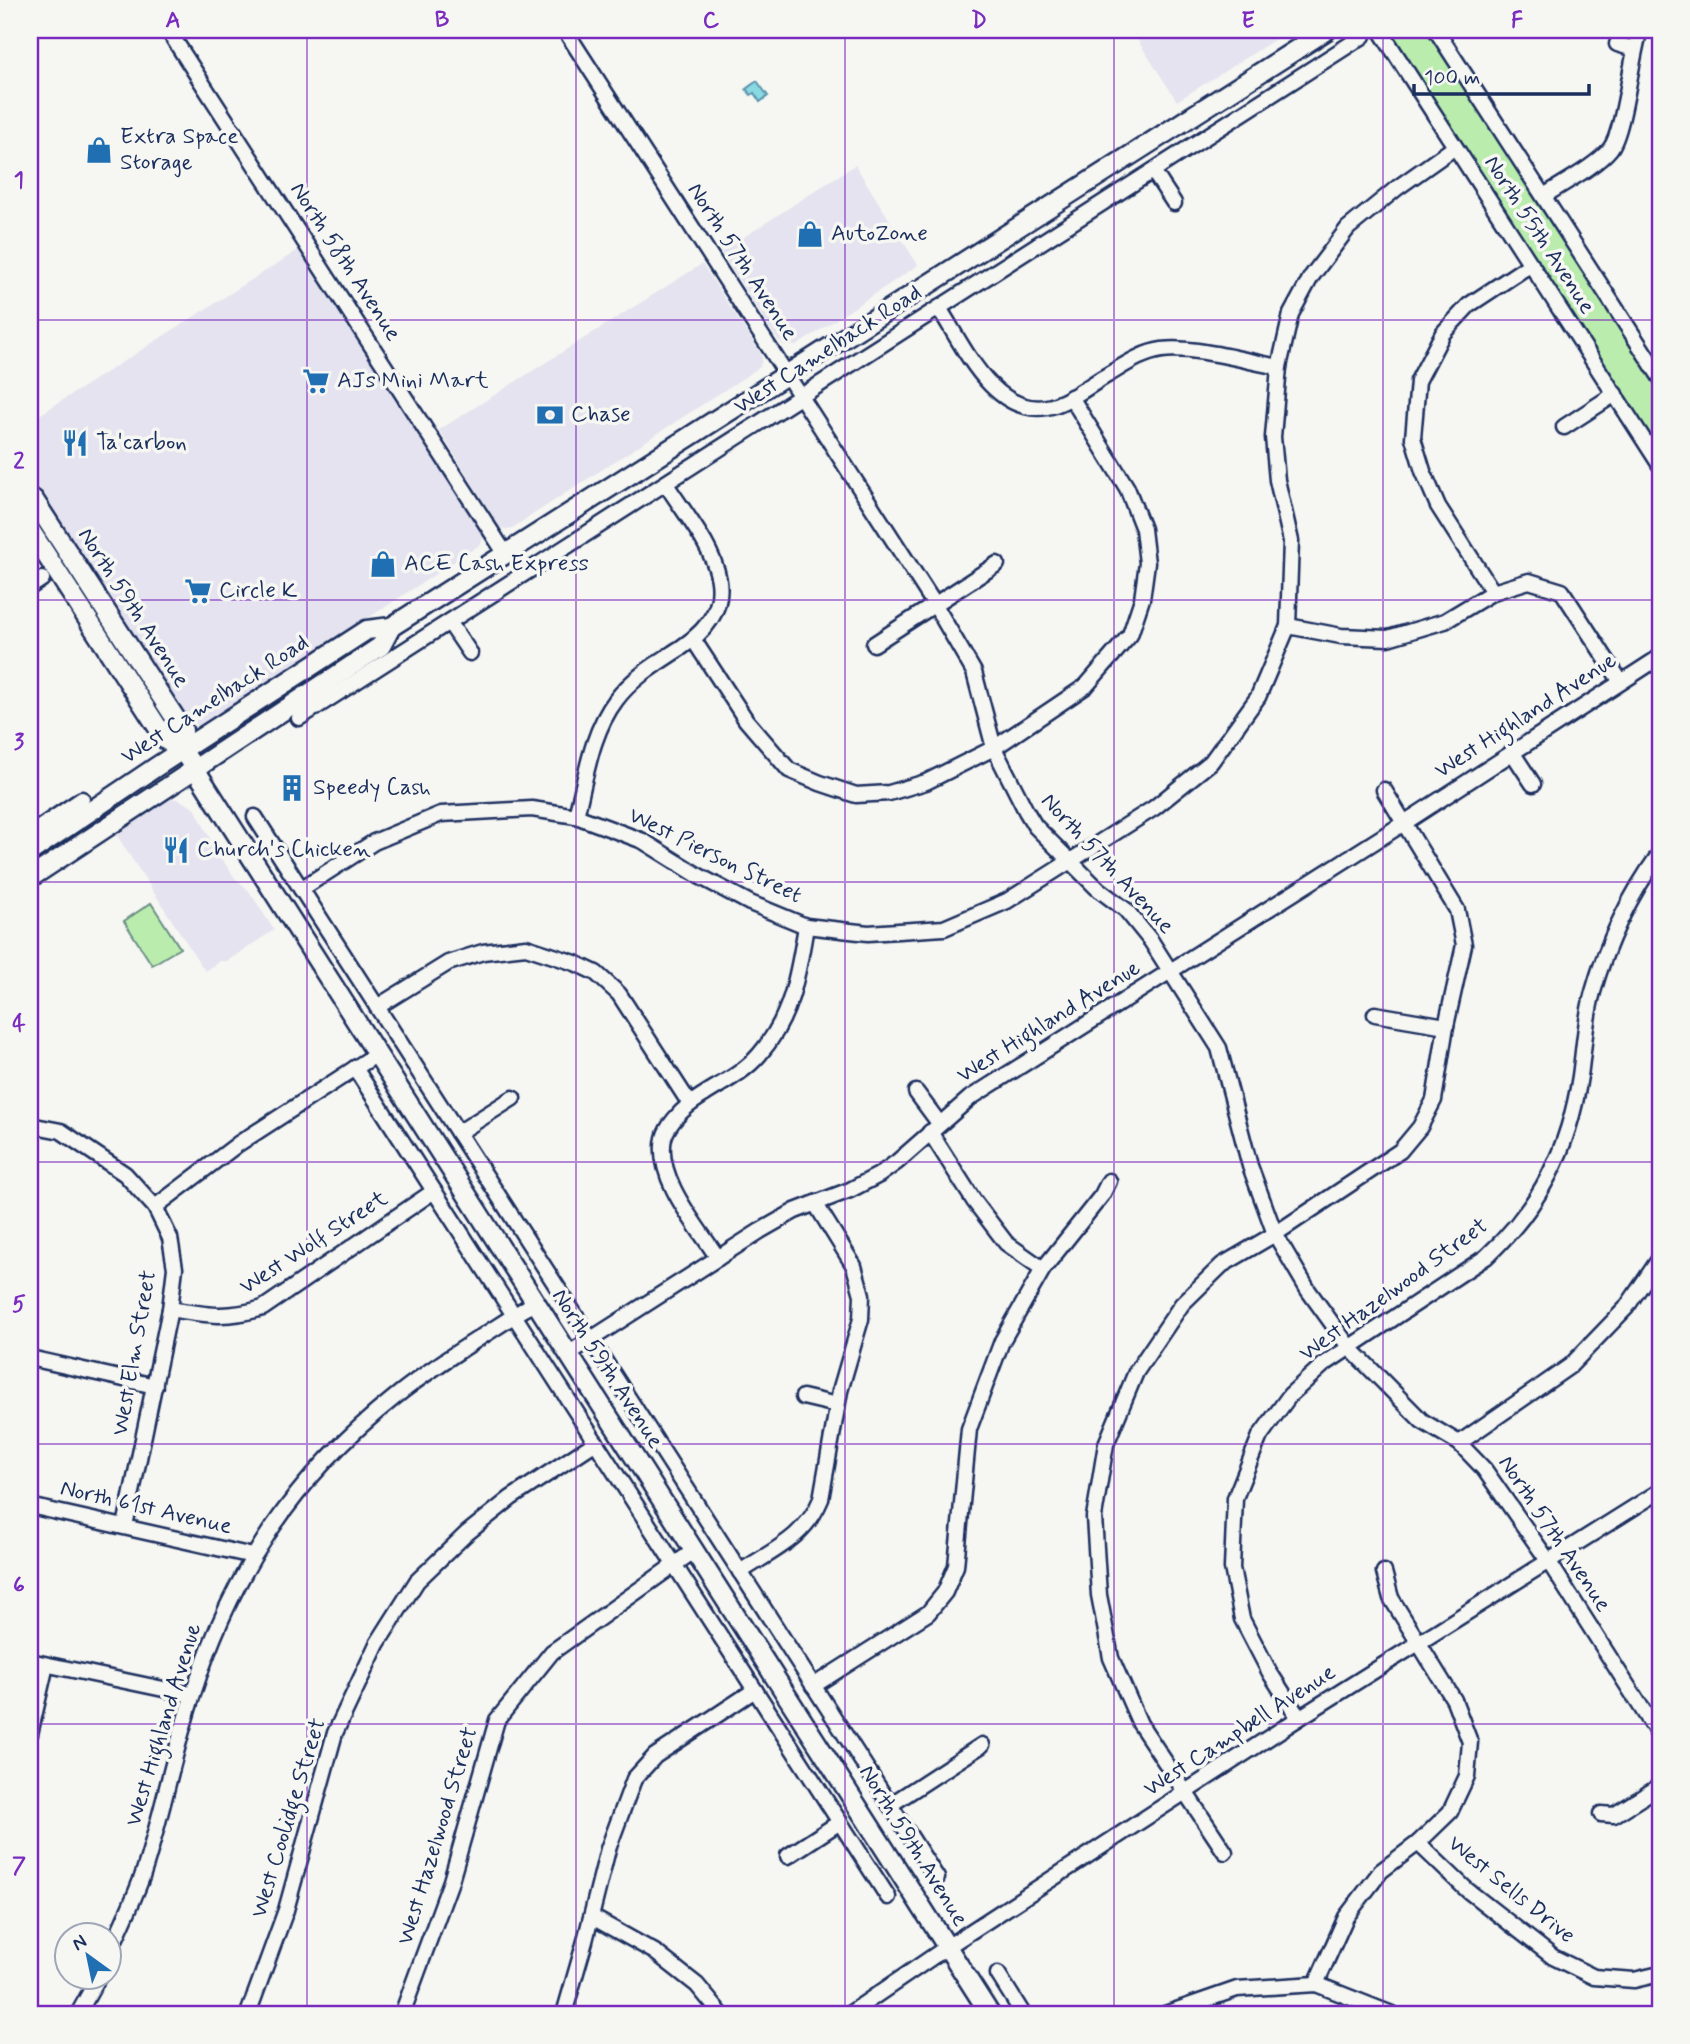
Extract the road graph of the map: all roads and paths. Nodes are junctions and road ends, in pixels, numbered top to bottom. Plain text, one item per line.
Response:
1 (169, 30) edge
2 (565, 30) edge
3 (1327, 30) edge
4 (1380, 30) edge
5 (1436, 30) edge
6 (1640, 30) edge
7 (1363, 36) dead end
8 (1618, 44) dead end
9 (1634, 49) junction
10 (1455, 147) junction
11 (1153, 171) junction
12 (1544, 196) junction
13 (1174, 203) dead end
14 (1531, 264) junction
15 (939, 308) junction
16 (1656, 360) edge
17 (1279, 367) junction
18 (788, 374) junction
19 (1660, 377) edge
20 (1615, 394) junction
21 (803, 396) junction
22 (1071, 397) junction
23 (1564, 427) dead end
24 (1660, 465) edge
25 (666, 484) junction
26 (30, 497) edge
27 (30, 530) edge
28 (505, 554) junction
29 (997, 564) dead end
30 (1493, 592) junction
31 (935, 605) junction
32 (449, 622) junction
33 (1288, 626) junction
34 (391, 627) junction
35 (693, 639) junction
36 (874, 643) dead end
37 (470, 653) dead end
38 (1660, 657) edge
39 (1621, 682) junction
40 (317, 698) junction
41 (299, 718) dead end
42 (994, 748) junction
43 (182, 750) junction
44 (1512, 752) junction
45 (195, 769) junction
46 (1533, 784) dead end
47 (1384, 790) dead end
48 (82, 799) dead end
49 (576, 816) junction
50 (255, 817) dead end
51 (65, 819) junction
52 (1404, 823) junction
53 (31, 831) edge
54 (268, 838) junction
55 (239, 839) junction
56 (30, 852) edge
57 (1660, 853) edge
58 (1071, 861) junction
59 (30, 878) edge
60 (301, 889) junction
61 (806, 926) junction
62 (1171, 971) junction
63 (377, 1007) junction
64 (1375, 1014) dead end
65 (1446, 1026) junction
66 (377, 1054) junction
67 (355, 1068) junction
68 (916, 1092) dead end
69 (513, 1098) dead end
70 (690, 1104) junction
71 (30, 1125) edge
72 (934, 1127) junction
73 (458, 1133) junction
74 (1109, 1181) dead end
75 (435, 1191) junction
76 (815, 1203) junction
77 (156, 1207) junction
78 (1275, 1234) junction
79 (718, 1258) junction
80 (1660, 1258) edge
81 (1043, 1269) junction
82 (535, 1302) junction
83 (170, 1308) junction
84 (514, 1316) junction
85 (591, 1339) junction
86 (1349, 1347) junction
87 (568, 1354) junction
88 (30, 1358) edge
89 (155, 1386) junction
90 (803, 1397) dead end
91 (837, 1405) junction
92 (596, 1442) junction
93 (1459, 1443) junction
94 (1660, 1491) edge
95 (30, 1506) edge
96 (125, 1526) junction
97 (695, 1550) junction
98 (253, 1556) junction
99 (1549, 1562) junction
100 (674, 1564) junction
101 (740, 1572) junction
102 (1384, 1572) dead end
103 (1421, 1642) junction
104 (30, 1661) edge
105 (46, 1665) junction
106 (813, 1686) junction
107 (755, 1690) junction
108 (192, 1695) junction
109 (1299, 1718) junction
110 (30, 1734) edge
111 (1660, 1737) edge
112 (982, 1745) dead end
113 (1660, 1786) edge
114 (1186, 1794) junction
115 (890, 1805) junction
116 (1601, 1814) dead end
117 (840, 1822) junction
118 (1418, 1843) junction
119 (1224, 1853) dead end
120 (788, 1856) dead end
121 (937, 1878) dead end
122 (888, 1897) dead end
123 (592, 1917) junction
124 (122, 1923) edge
125 (947, 1947) junction
126 (998, 1974) dead end
127 (1660, 1974) edge
128 (1317, 1984) junction
129 (90, 1992) edge
130 (857, 2012) edge
131 (78, 2014) edge
132 (248, 2014) edge
133 (402, 2014) edge
134 (564, 2014) edge
135 (721, 2014) edge
136 (990, 2014) edge
137 (1023, 2014) edge
138 (1165, 2014) edge
139 (1392, 2014) edge

1 - 28 street, North 58th Avenue
2 - 18 street, North 57th Avenue
3 - 18 main road, West Camelback Road
4 - 10 street, North 55th Avenue
5 - 12 street, North 55th Avenue
6 - 9 street
7 - 11 street, West Camelback Road
8 - 9 street
9 - 12 street
10 - 14 street, North 55th Avenue
10 - 17 street, West Pierson Street
11 - 13 street
11 - 15 street, West Camelback Road
12 - 16 street, North 55th Avenue
14 - 20 street, North 55th Avenue
14 - 30 street
15 - 21 street, West Camelback Road
15 - 22 street
16 - 19 street, North 55th Avenue
17 - 22 street
17 - 33 street, West Pierson Street
18 - 21 street, North 57th Avenue
18 - 28 main road, West Camelback Road
20 - 23 street
20 - 24 street, North 55th Avenue
21 - 25 street, West Camelback Road
21 - 31 street, North 57th Avenue
22 - 42 street
25 - 32 street, West Camelback Road
25 - 35 street
26 - 43 main road, North 59th Avenue
27 - 43 main road, North 59th Avenue
28 - 34 main road, West Camelback Road
29 - 31 street
30 - 33 street
30 - 39 street
31 - 36 street
31 - 42 street, North 57th Avenue
32 - 37 street
32 - 40 street, West Camelback Road
33 - 58 street, West Pierson Street
34 - 40 main road, West Camelback Road
34 - 43 main road, West Camelback Road
35 - 42 street
35 - 49 street
38 - 39 street, West Highland Avenue
39 - 44 street, West Highland Avenue
40 - 41 street, West Camelback Road
40 - 45 main road, West Camelback Road
42 - 58 street, North 57th Avenue
43 - 45 main road, North 59th Avenue
43 - 51 main road, West Camelback Road
44 - 46 street
44 - 52 street, West Highland Avenue
45 - 55 main road, North 59th Avenue
45 - 59 main road, West Camelback Road
47 - 52 street
48 - 51 street, West Camelback Road
49 - 60 street, West Pierson Street
49 - 61 street, West Pierson Street
50 - 54 street, North 59th Avenue
51 - 53 street, West Camelback Road
51 - 56 main road, West Camelback Road
52 - 62 street, West Highland Avenue
52 - 65 street
54 - 55 street
54 - 60 street, North 59th Avenue
55 - 66 main road, North 59th Avenue
57 - 86 street, West Hazelwood Street
58 - 61 street, West Pierson Street
58 - 62 street, North 57th Avenue
60 - 63 street, North 59th Avenue
61 - 70 street
62 - 72 street, West Highland Avenue
62 - 78 street, North 57th Avenue
63 - 70 street
63 - 73 street, North 59th Avenue
64 - 65 street
65 - 78 street
66 - 67 street
66 - 82 main road, North 59th Avenue
67 - 75 street
67 - 77 street
68 - 72 street
69 - 73 street
70 - 79 street
71 - 77 street, West Elm Street
72 - 76 street, West Highland Avenue
72 - 81 street
73 - 85 street, North 59th Avenue
74 - 81 street
75 - 83 street, West Wolf Street
75 - 84 street
76 - 79 street, West Highland Avenue
76 - 91 street
77 - 83 street, West Elm Street
78 - 86 street, North 57th Avenue
78 - 114 street
79 - 85 street, West Highland Avenue
80 - 93 street
81 - 106 street
82 - 84 street, West Highland Avenue
82 - 87 main road, North 59th Avenue
83 - 89 street, West Elm Street
84 - 92 street
84 - 98 street, West Highland Avenue
85 - 87 street, West Highland Avenue
85 - 101 street, North 59th Avenue
86 - 93 street, North 57th Avenue
86 - 109 street, West Hazelwood Street
87 - 97 main road, North 59th Avenue
88 - 89 street
89 - 96 street, West Elm Street
90 - 91 street
91 - 101 street
92 - 100 street
92 - 132 street, West Coolidge Street
93 - 99 street, North 57th Avenue
94 - 99 street, West Campbell Avenue
95 - 96 street, North 61st Avenue
96 - 98 street, North 61st Avenue
97 - 100 street, West Hazelwood Street
97 - 125 main road, North 59th Avenue
98 - 108 street, West Highland Avenue
99 - 103 street, West Campbell Avenue
99 - 111 street, North 57th Avenue
100 - 107 street
100 - 133 street, West Hazelwood Street
101 - 106 street, North 59th Avenue
102 - 103 street
103 - 109 street, West Campbell Avenue
103 - 118 street
104 - 105 street
105 - 108 street
105 - 110 street
106 - 115 street, North 59th Avenue
107 - 117 street
107 - 123 street
108 - 124 street, West Highland Avenue
109 - 114 street, West Campbell Avenue
112 - 115 street
113 - 116 street
114 - 119 street
114 - 125 street, West Campbell Avenue
115 - 121 street, North 59th Avenue
117 - 120 street
117 - 122 street
118 - 127 street, West Sells Drive
118 - 128 street
123 - 134 street
123 - 135 street
125 - 130 street, West Campbell Avenue
125 - 136 main road, North 59th Avenue
126 - 137 street
128 - 138 street
128 - 139 street
129 - 131 street

